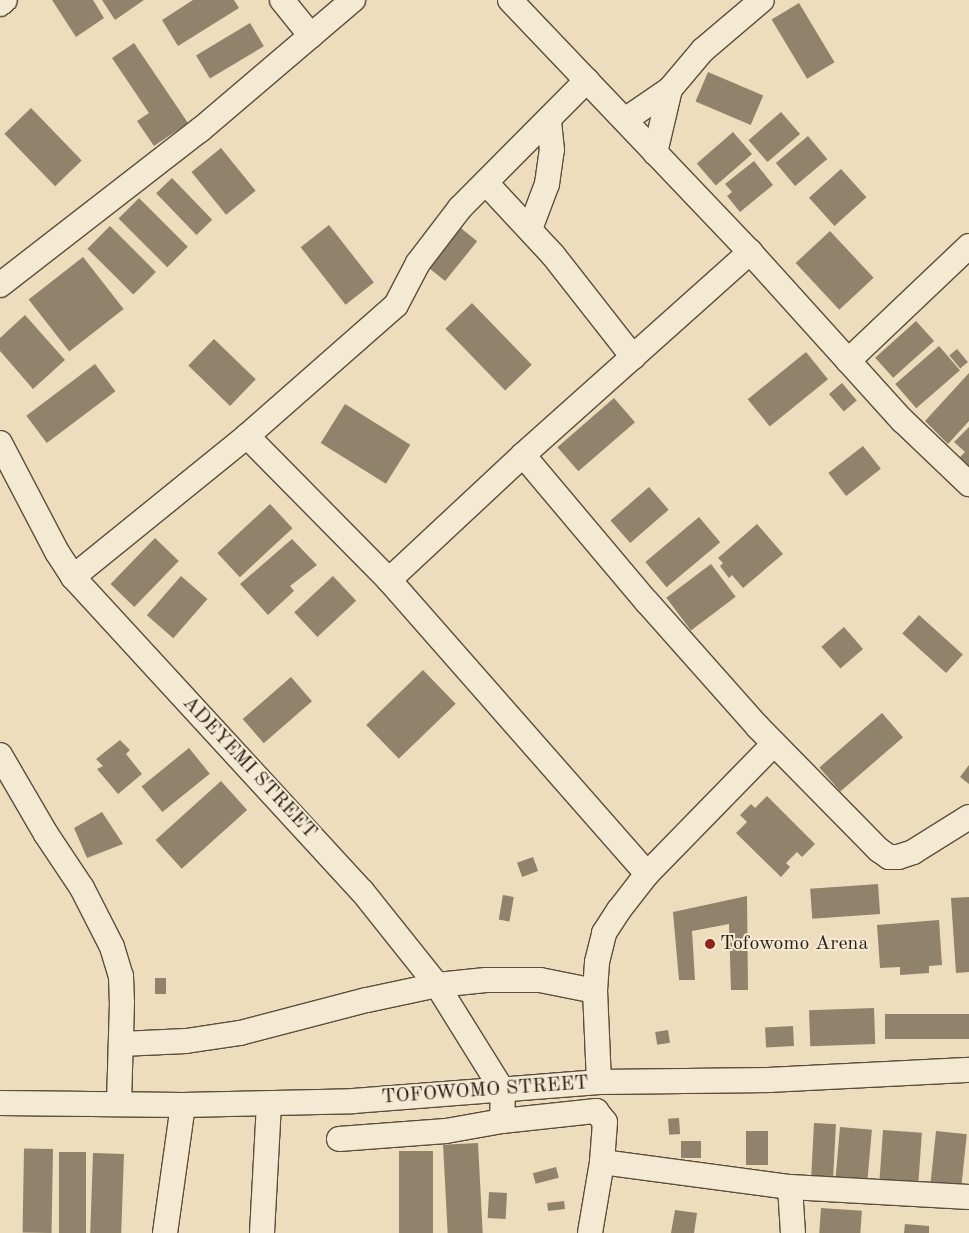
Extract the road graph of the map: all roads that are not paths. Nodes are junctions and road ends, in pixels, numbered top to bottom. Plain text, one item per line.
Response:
1 (5, 0) edge
2 (282, 0) edge
3 (353, 0) edge
4 (510, 0) edge
5 (762, 0) edge
6 (0, 4) edge
7 (311, 36) junction
8 (586, 80) junction
9 (670, 89) junction
10 (549, 119) junction
11 (625, 120) junction
12 (655, 153) junction
13 (486, 183) junction
14 (530, 229) junction
15 (969, 246) edge
16 (750, 252) junction
17 (0, 285) edge
18 (633, 357) junction
19 (848, 361) junction
20 (247, 436) junction
21 (0, 443) edge
22 (523, 455) junction
23 (6, 470) edge
24 (969, 484) edge
25 (73, 577) junction
26 (389, 580) junction
27 (774, 744) junction
28 (0, 755) edge
29 (969, 817) edge
30 (647, 874) junction
31 (437, 985) junction
32 (595, 991) junction
33 (121, 1044) junction
34 (969, 1070) edge
35 (599, 1082) junction
36 (503, 1091) junction
37 (0, 1103) edge
38 (269, 1103) junction
39 (119, 1104) junction
40 (183, 1106) junction
41 (502, 1121) junction
42 (339, 1139) dead end
43 (602, 1162) junction
44 (790, 1187) junction
45 (969, 1197) edge
46 (165, 1233) edge
47 (262, 1233) edge
48 (590, 1233) edge
49 (793, 1233) edge

1 - 6 street
2 - 7 street
3 - 7 street
4 - 8 street
5 - 9 street
7 - 17 street
8 - 10 street
8 - 11 street
9 - 11 street
9 - 12 street
10 - 13 street
10 - 14 street
11 - 12 street
12 - 16 street
13 - 14 street
13 - 20 street
14 - 18 street
15 - 19 street
16 - 18 street
16 - 19 street
18 - 22 street
19 - 24 street
20 - 25 street
20 - 26 street
21 - 23 street, ADEYEMI STREET
22 - 26 street
22 - 27 street
23 - 25 street, ADEYEMI STREET
25 - 31 street, ADEYEMI STREET
26 - 30 street
27 - 29 street
27 - 30 street
28 - 33 street
30 - 32 street
31 - 32 street
31 - 33 street
31 - 36 street, ADEYEMI STREET
32 - 35 street
33 - 39 street
34 - 35 street, TOFOWOMO STREET
35 - 36 street, TOFOWOMO STREET
36 - 38 street, TOFOWOMO STREET
36 - 41 street
37 - 39 street, TOFOWOMO STREET
38 - 40 street, TOFOWOMO STREET
38 - 47 street
39 - 40 street, TOFOWOMO STREET
40 - 46 street
41 - 42 street
41 - 43 street
43 - 44 street
43 - 48 street
44 - 45 street
44 - 49 street

